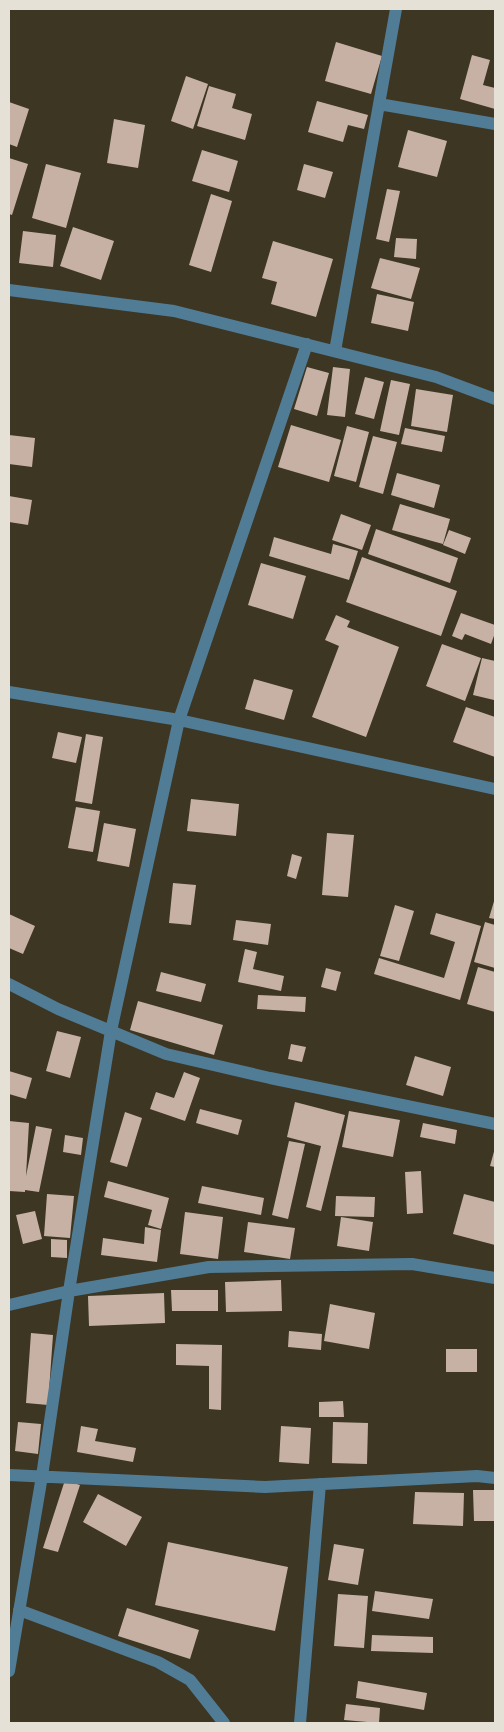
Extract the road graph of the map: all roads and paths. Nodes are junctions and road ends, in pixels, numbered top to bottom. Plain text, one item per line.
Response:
1 (396, 9) edge
2 (379, 104) junction
3 (495, 124) edge
4 (9, 290) edge
5 (307, 344) junction
6 (335, 351) junction
7 (495, 399) edge
8 (9, 692) edge
9 (178, 720) junction
10 (495, 789) edge
11 (9, 984) edge
12 (111, 1031) junction
13 (495, 1124) edge
14 (495, 1278) edge
15 (69, 1291) junction
16 (9, 1304) edge
17 (9, 1474) edge
18 (42, 1476) junction
19 (495, 1478) edge
20 (320, 1484) junction
21 (19, 1610) junction
22 (9, 1671) edge
23 (224, 1723) edge
24 (300, 1723) edge

1 - 2 street
2 - 3 street
2 - 6 street
4 - 5 street
5 - 6 street
5 - 9 street
6 - 7 street
8 - 9 street
9 - 10 street
9 - 12 street
11 - 12 street
12 - 13 street
12 - 15 street
14 - 15 street
15 - 16 street
15 - 18 street
17 - 18 street
18 - 20 street
18 - 21 street
19 - 20 street
20 - 24 street
21 - 22 street
21 - 23 street

